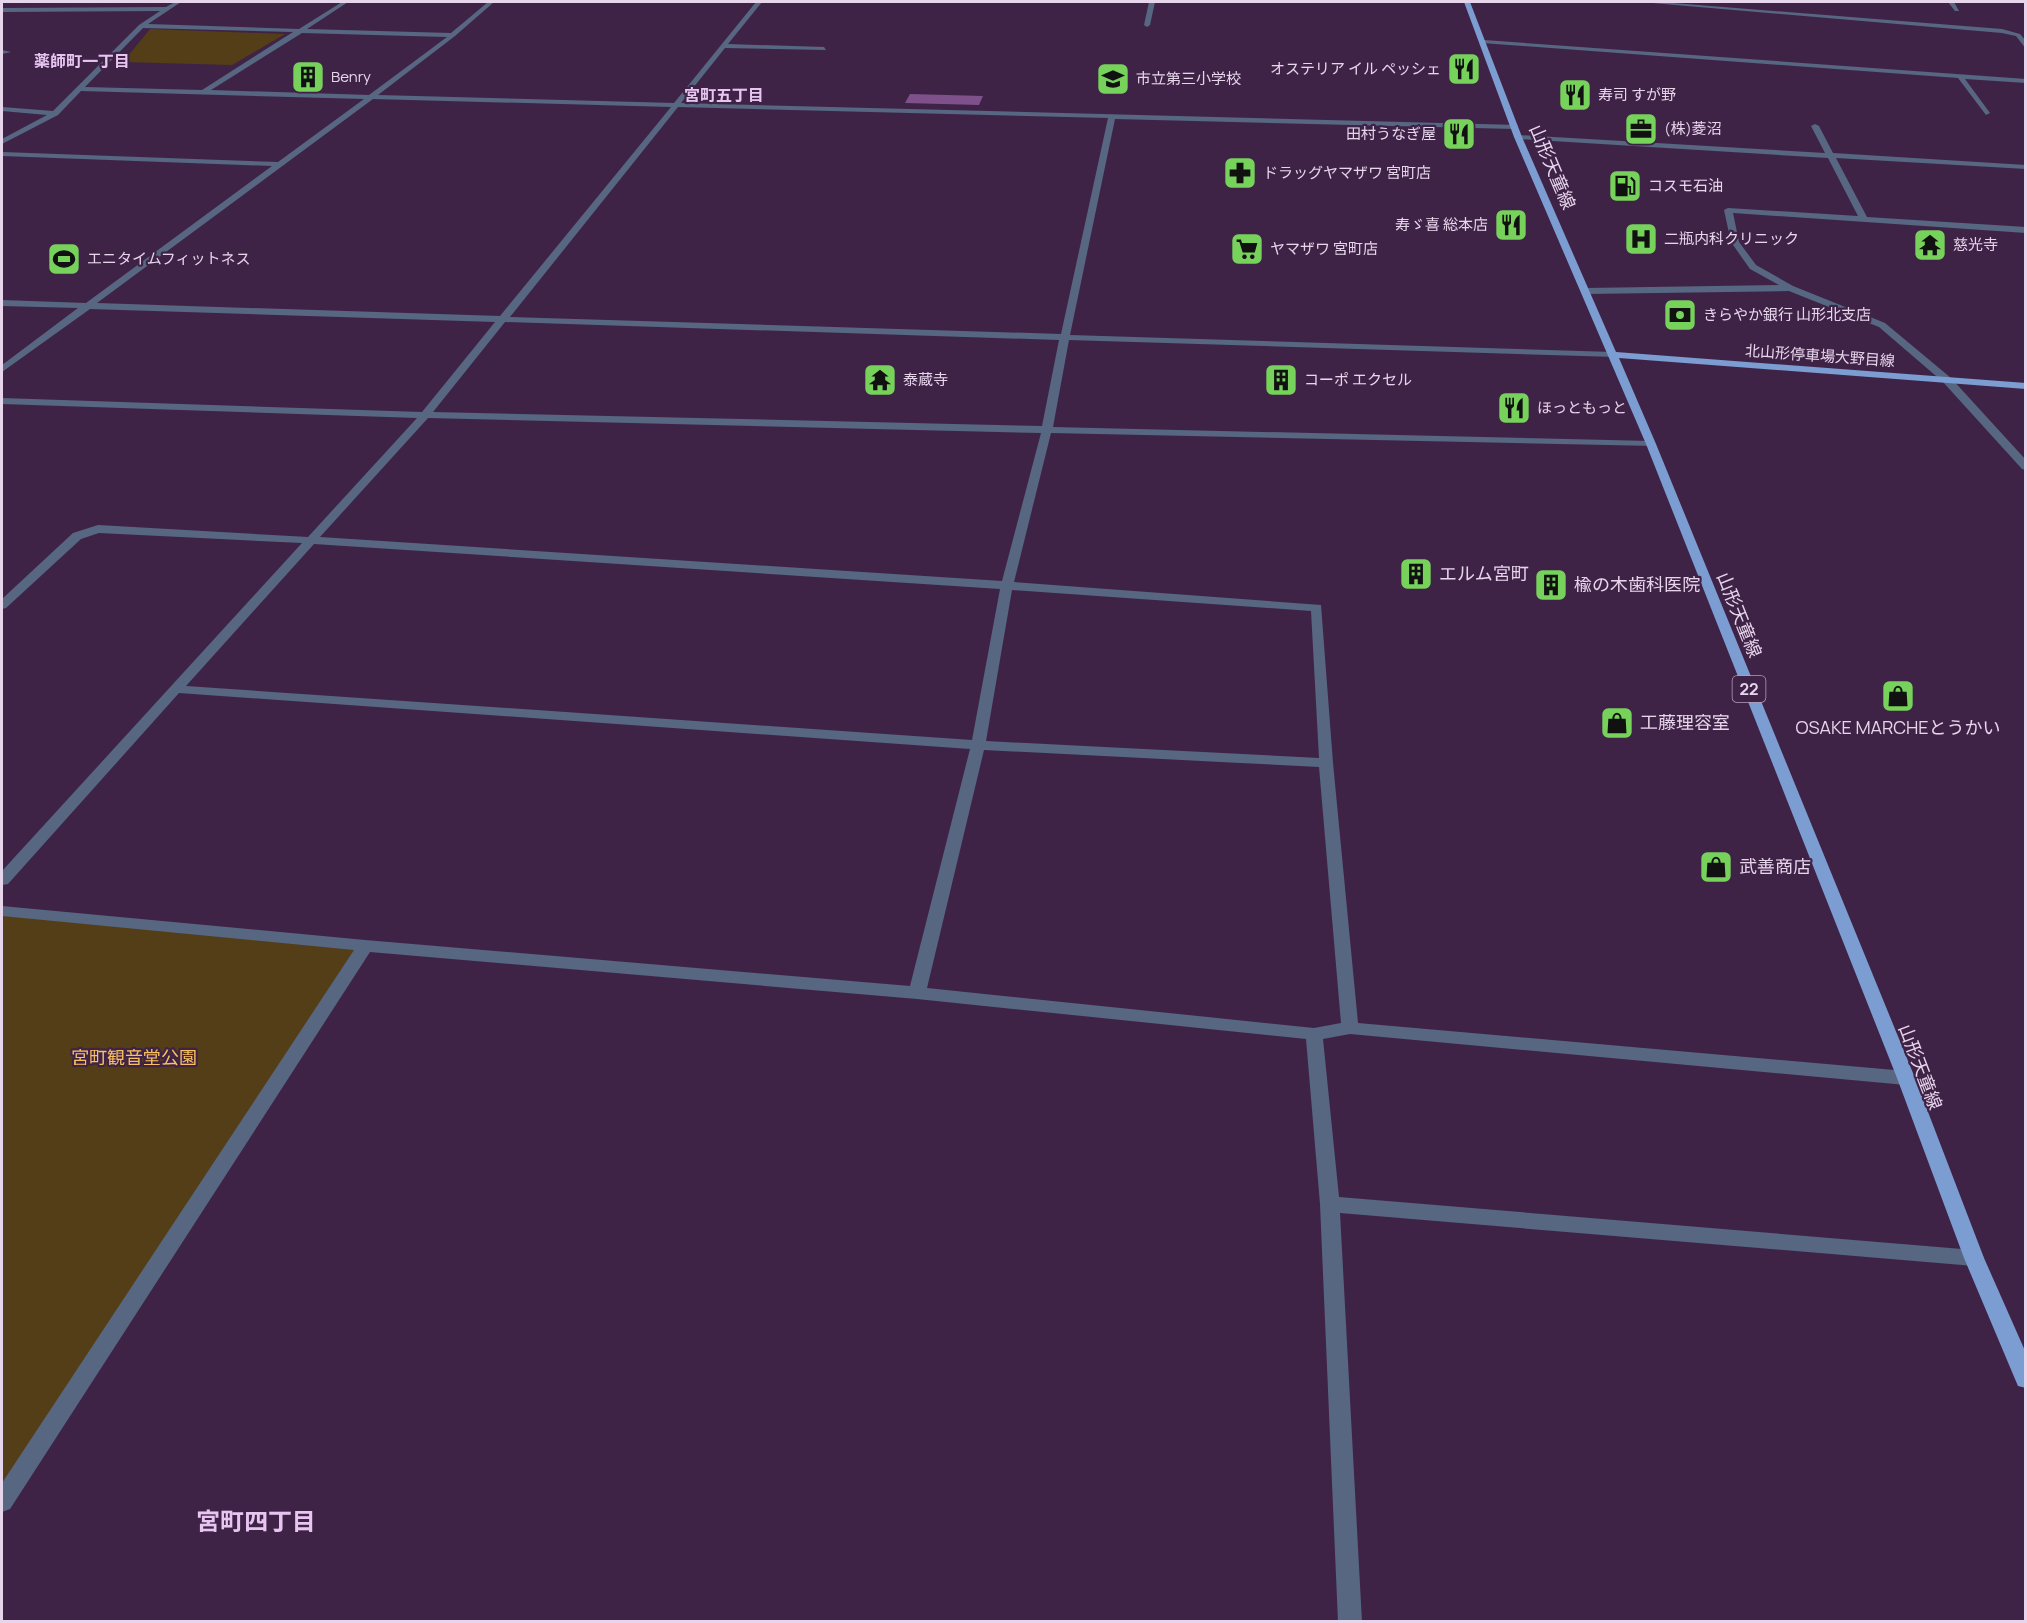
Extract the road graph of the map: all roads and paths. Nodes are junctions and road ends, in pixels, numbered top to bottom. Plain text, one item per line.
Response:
1 (178, 2) edge
2 (345, 2) edge
3 (491, 2) edge
4 (759, 2) edge
5 (1152, 2) edge
6 (1467, 2) edge
7 (1644, 2) edge
8 (1951, 2) edge
9 (165, 9) junction
10 (2, 10) edge
11 (1957, 10) dead end
12 (1147, 25) dead end
13 (141, 26) junction
14 (299, 31) junction
15 (453, 34) junction
16 (1484, 42) junction
17 (723, 46) junction
18 (2025, 47) edge
19 (824, 49) dead end
20 (1960, 76) junction
21 (2025, 81) edge
22 (80, 90) junction
23 (204, 92) junction
24 (372, 96) junction
25 (678, 104) junction
26 (2, 109) edge
27 (55, 113) junction
28 (1986, 113) dead end
29 (1112, 115) junction
30 (1815, 126) dead end
31 (1516, 132) junction
32 (2, 142) edge
33 (2, 154) edge
34 (1829, 155) junction
35 (278, 164) junction
36 (2025, 167) edge
37 (1864, 219) junction
38 (2025, 230) edge
39 (1790, 288) junction
40 (1586, 291) junction
41 (2, 303) edge
42 (90, 306) junction
43 (502, 320) junction
44 (1065, 336) junction
45 (1613, 355) junction
46 (2, 369) edge
47 (1947, 380) junction
48 (2025, 386) edge
49 (2, 400) edge
50 (425, 415) junction
51 (1047, 429) junction
52 (1651, 444) junction
53 (2025, 467) edge
54 (313, 539) junction
55 (1007, 585) junction
56 (2, 605) edge
57 (174, 689) junction
58 (978, 745) junction
59 (1326, 763) junction
60 (2, 880) edge
61 (2, 911) edge
62 (365, 946) junction
63 (917, 993) junction
64 (1350, 1028) junction
65 (1314, 1034) junction
66 (1906, 1078) junction
67 (1330, 1204) junction
68 (1974, 1258) junction
69 (2025, 1379) edge
70 (2, 1502) edge
71 (1350, 1622) edge

1 - 9 street
2 - 14 street
3 - 15 street
4 - 17 street
5 - 12 street
6 - 16 main road, 山形天童線 / 22
7 - 18 street
8 - 11 street
9 - 10 street
9 - 13 street
13 - 14 street
13 - 22 street
14 - 15 street
14 - 23 street
15 - 24 street
16 - 20 street
16 - 31 main road, 山形天童線 / 22
17 - 19 street
17 - 25 street
20 - 21 street
20 - 28 street
22 - 23 street
22 - 27 street
23 - 24 street
24 - 25 street
24 - 35 street
25 - 29 street
25 - 43 street
26 - 27 street
27 - 32 street
29 - 31 street
29 - 44 street
30 - 34 street
31 - 34 street
31 - 40 main road, 山形天童線 / 22
33 - 35 street
34 - 36 street
34 - 37 street
35 - 42 street
37 - 38 street
37 - 39 street
39 - 40 street
39 - 47 street
40 - 45 main road, 山形天童線 / 22
41 - 42 street
42 - 43 street
42 - 46 street
43 - 44 street
43 - 50 street
44 - 45 street
44 - 51 street
45 - 47 main road, 北山形停車場大野目線
45 - 52 main road, 山形天童線 / 22
47 - 48 main road, 北山形停車場大野目線
47 - 53 street
49 - 50 street
50 - 51 street
50 - 54 street
51 - 52 street
51 - 55 street
52 - 66 main road, 山形天童線 / 22
54 - 55 street
54 - 56 street
54 - 57 street
55 - 58 street
55 - 59 street
57 - 58 street
57 - 60 street
58 - 59 street
58 - 63 street
59 - 64 street
61 - 62 street
62 - 63 street
62 - 70 street
63 - 65 street
64 - 65 street
64 - 66 street
65 - 67 street
66 - 68 main road, 山形天童線 / 22
67 - 68 street
67 - 71 street
68 - 69 main road, 山形天童線 / 22

